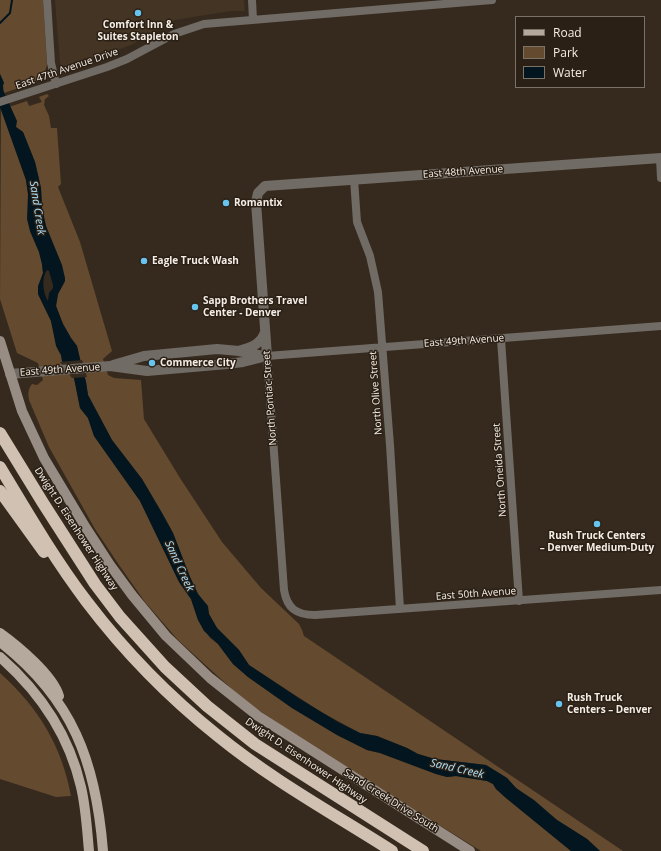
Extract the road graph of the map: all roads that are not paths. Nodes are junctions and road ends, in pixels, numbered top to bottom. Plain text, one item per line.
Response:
1 (47, 0) edge
2 (252, 0) edge
3 (492, 0) edge
4 (253, 20) junction
5 (56, 84) junction
6 (0, 102) edge
7 (660, 158) edge
8 (661, 178) edge
9 (354, 179) junction
10 (265, 186) joint
11 (661, 326) edge
12 (265, 330) junction
13 (501, 338) junction
14 (0, 341) edge
15 (382, 347) junction
16 (239, 351) junction
17 (267, 356) junction
18 (110, 366) junction
19 (10, 374) junction
20 (0, 433) edge
21 (0, 467) edge
22 (0, 491) edge
23 (661, 590) edge
24 (86, 601) junction
25 (519, 601) junction
26 (400, 609) junction
27 (294, 610) joint
28 (0, 633) edge
29 (0, 642) edge
30 (0, 658) edge
31 (62, 708) junction
32 (89, 851) edge
33 (103, 851) edge
34 (392, 851) edge
35 (423, 851) edge
36 (470, 851) edge

1 - 5 street
2 - 4 street
3 - 4 street, East 47th Avenue Drive
4 - 5 street, East 47th Avenue Drive
5 - 6 street, East 47th Avenue Drive
7 - 8 street
7 - 9 street, East 48th Avenue
9 - 10 street, East 48th Avenue
9 - 15 street, North Olive Street
10 - 12 street, North Pontiac Street
11 - 13 street, East 49th Avenue
12 - 16 street
12 - 17 street, North Pontiac Street
13 - 15 street, East 49th Avenue
13 - 25 street, North Oneida Street
14 - 19 main road, Sand Creek Drive South
15 - 17 street, East 49th Avenue
15 - 26 street, North Olive Street
16 - 17 street, East 49th Avenue
16 - 18 street, East 49th Avenue
17 - 18 street, East 49th Avenue
17 - 27 street, North Pontiac Street
18 - 19 street, East 49th Avenue
19 - 36 main road, Sand Creek Drive South
20 - 35 highway, Dwight D. Eisenhower Highway
21 - 24 highway
22 - 24 highway
23 - 25 street, East 50th Avenue
24 - 34 highway
25 - 26 street, East 50th Avenue
26 - 27 street, East 50th Avenue
28 - 31 main road
29 - 31 main road
30 - 32 main road
31 - 33 main road

